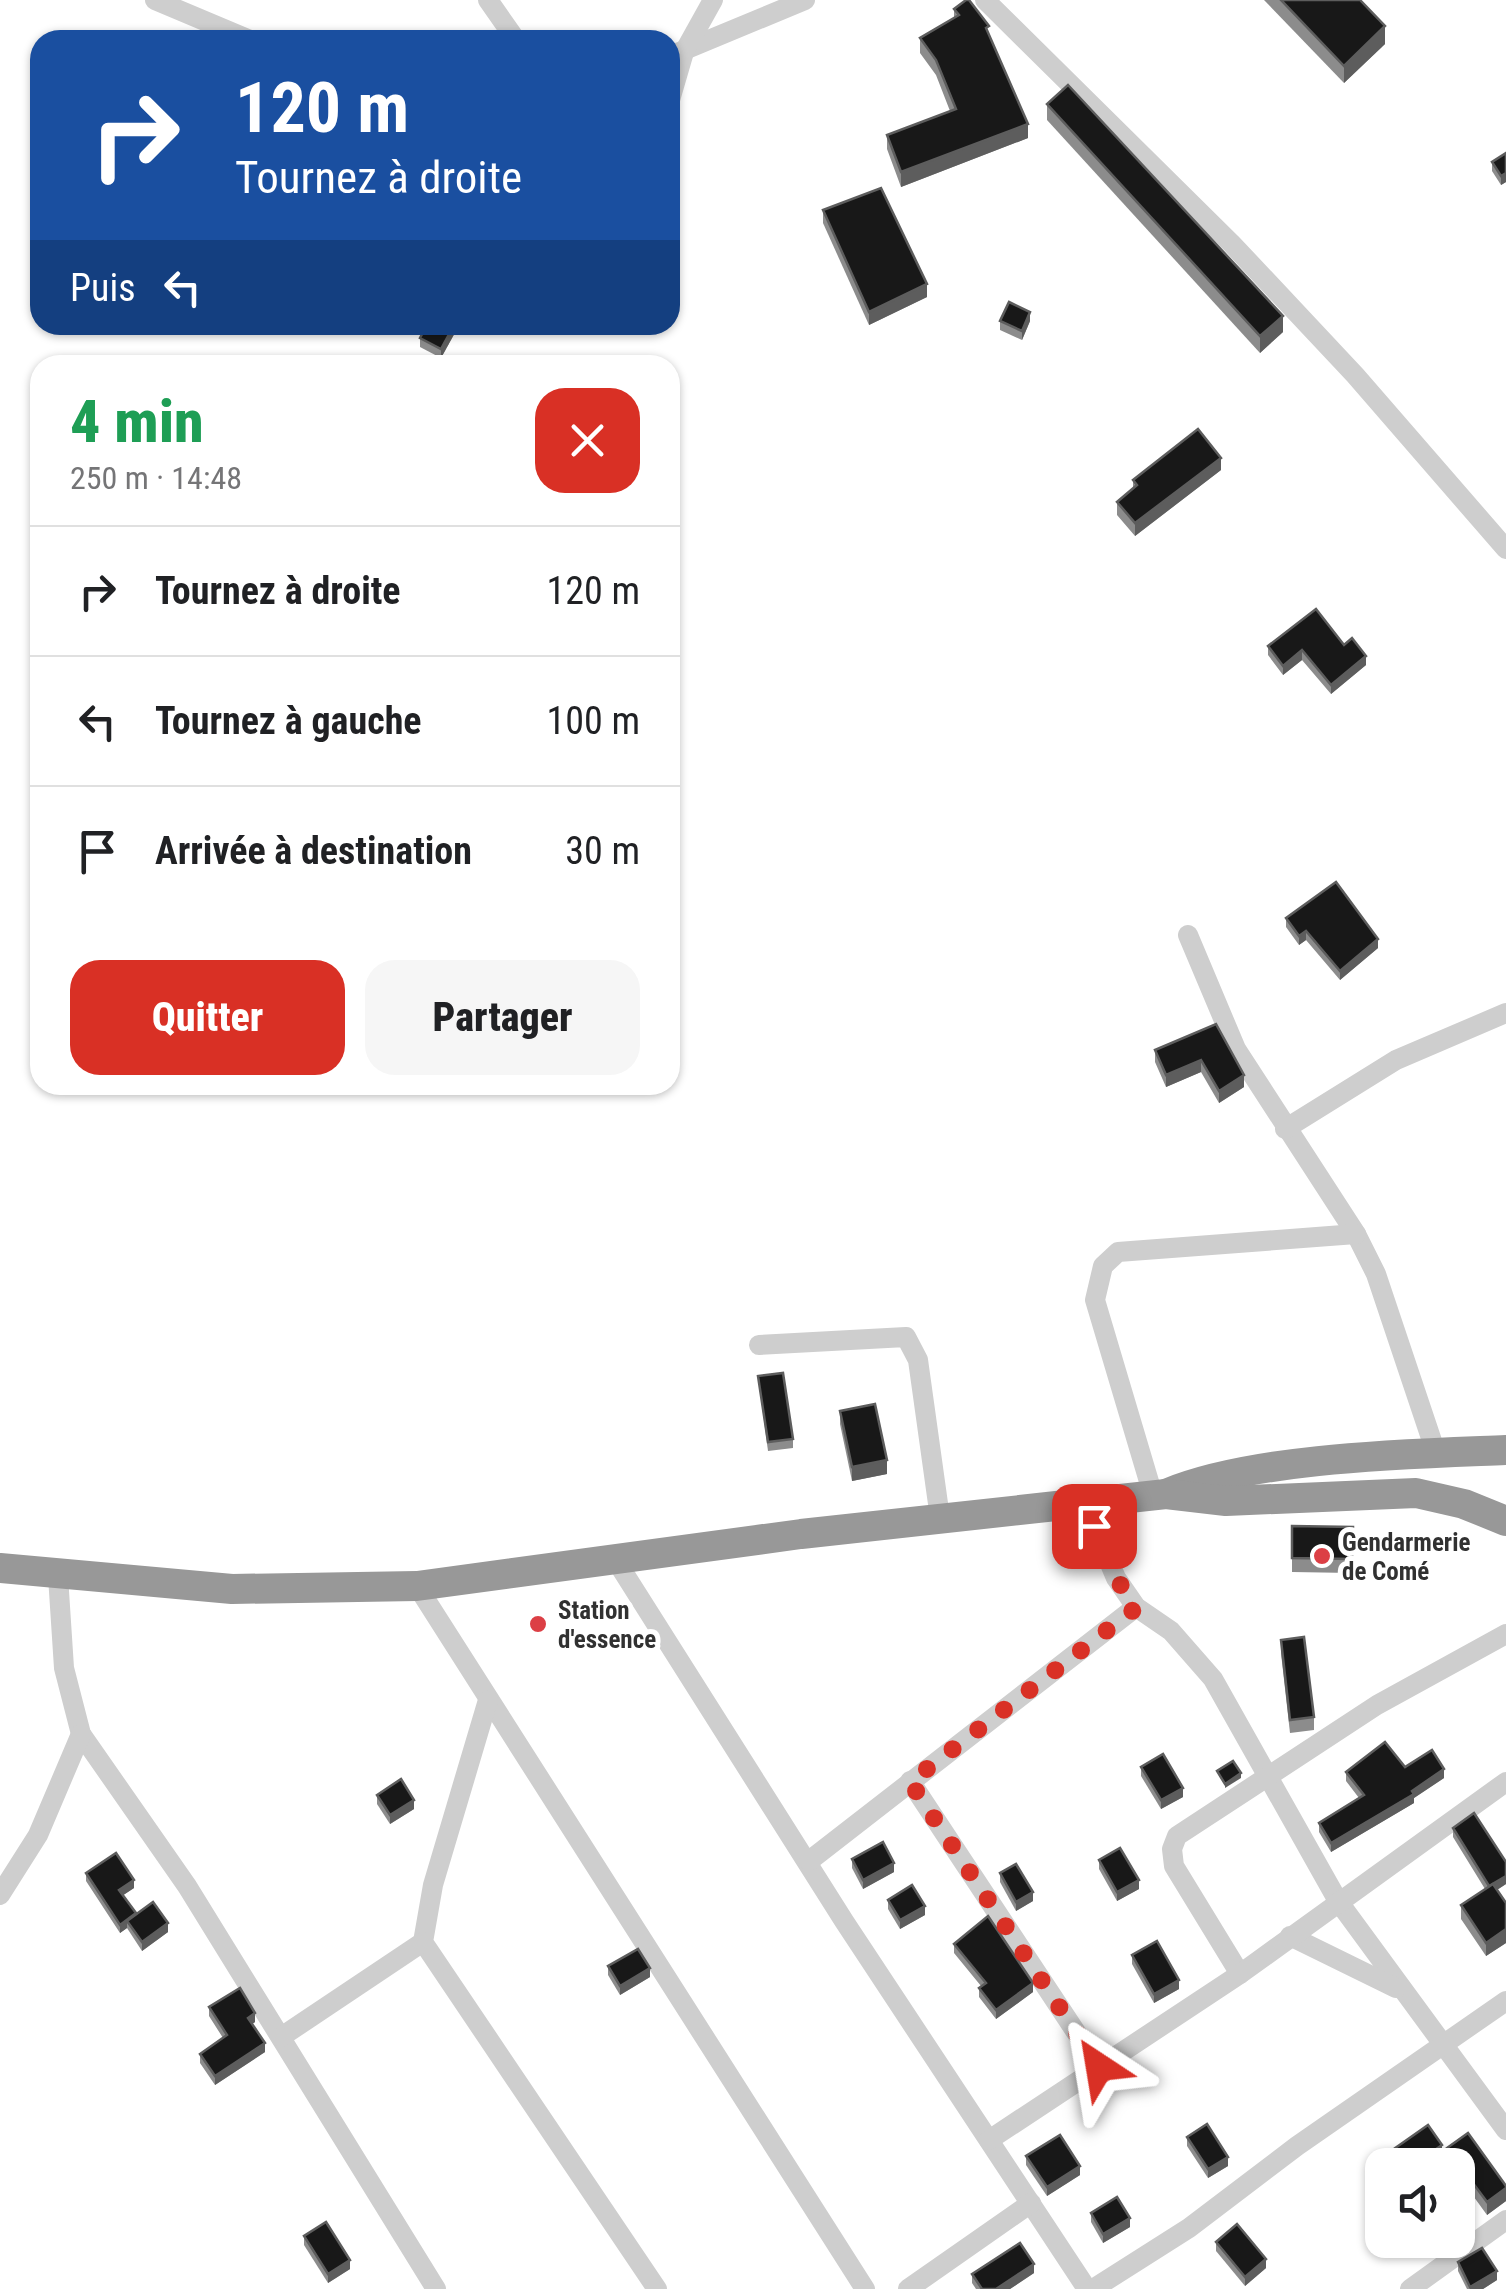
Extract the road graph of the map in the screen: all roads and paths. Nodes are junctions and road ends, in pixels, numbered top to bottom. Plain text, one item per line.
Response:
1 (155, 0) edge
2 (488, 0) edge
3 (713, 0) edge
4 (805, 0) edge
5 (986, 0) edge
6 (226, 30) edge
7 (509, 30) edge
8 (680, 50) edge
9 (680, 53) edge
10 (1506, 550) edge
11 (1188, 935) dead end
12 (1506, 1013) edge
13 (1285, 1129) junction
14 (1356, 1234) junction
15 (758, 1345) dead end
16 (1506, 1450) edge
17 (1436, 1454) junction
18 (1160, 1494) junction
19 (1083, 1500) junction
20 (940, 1518) junction
21 (1506, 1521) edge
22 (615, 1560) junction
23 (0, 1568) edge
24 (58, 1576) junction
25 (416, 1586) junction
26 (1136, 1608) junction
27 (1506, 1634) edge
28 (488, 1700) junction
29 (81, 1734) junction
30 (1266, 1774) junction
31 (910, 1782) junction
32 (1506, 1782) edge
33 (809, 1862) junction
34 (0, 1895) edge
35 (1338, 1901) junction
36 (1290, 1936) junction
37 (423, 1942) junction
38 (1240, 1974) junction
39 (1400, 1989) junction
40 (1506, 2001) edge
41 (281, 2037) junction
42 (1445, 2046) junction
43 (1099, 2067) junction
44 (1506, 2130) edge
45 (989, 2140) junction
46 (1031, 2202) junction
47 (1506, 2220) edge
48 (436, 2289) edge
49 (657, 2289) edge
50 (865, 2289) edge
51 (908, 2289) edge
52 (1090, 2289) edge
53 (1410, 2289) edge

1 - 6 street
2 - 7 street
3 - 8 street
4 - 9 street
5 - 10 street
11 - 13 street
12 - 13 street
13 - 14 street
14 - 17 street
14 - 18 street
15 - 20 street
16 - 17 highway
17 - 18 highway
18 - 19 highway
18 - 21 highway
19 - 20 highway
19 - 26 street
20 - 22 highway
22 - 25 highway
22 - 33 street
23 - 24 highway
24 - 25 highway
24 - 29 street
25 - 28 street
26 - 30 street
26 - 31 street
27 - 30 street
28 - 37 street
28 - 50 street
29 - 34 street
29 - 41 street
30 - 35 street
30 - 38 street
31 - 33 street
31 - 43 street
32 - 35 street
33 - 45 street
35 - 36 street
35 - 39 street
36 - 38 street
36 - 39 street
37 - 41 street
37 - 49 street
38 - 43 street
39 - 42 street
40 - 42 street
41 - 48 street
42 - 44 street
42 - 52 street
43 - 45 street
45 - 46 street
46 - 51 street
46 - 52 street
47 - 53 street

